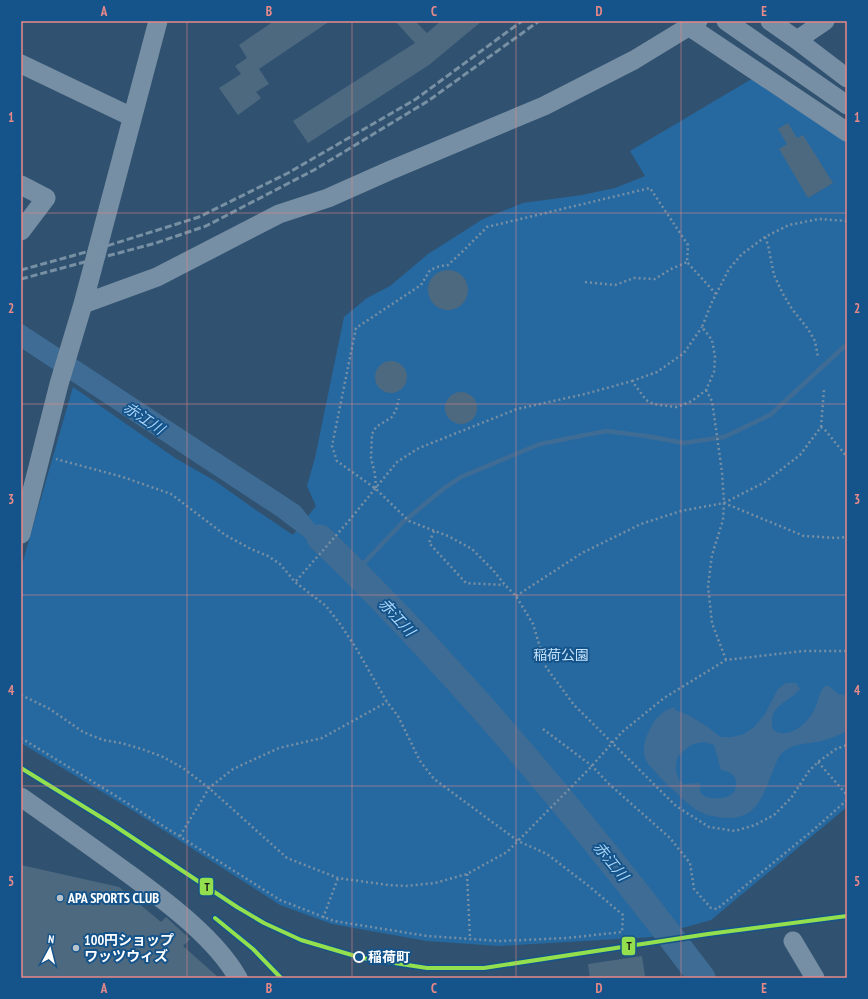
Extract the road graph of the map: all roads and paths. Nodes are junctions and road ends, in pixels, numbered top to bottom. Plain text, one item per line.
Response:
1 (158, 21) edge
2 (726, 21) edge
3 (770, 21) edge
4 (825, 21) edge
5 (694, 24) edge
6 (797, 40) junction
7 (21, 64) edge
8 (847, 78) edge
9 (847, 105) edge
10 (132, 117) junction
11 (847, 132) edge
12 (21, 185) edge
13 (847, 221) edge
14 (21, 231) edge
15 (764, 237) junction
16 (686, 262) junction
17 (585, 282) dead end
18 (716, 294) junction
19 (83, 304) junction
20 (702, 327) junction
21 (818, 357) dead end
22 (632, 381) junction
23 (824, 389) dead end
24 (706, 390) junction
25 (399, 400) dead end
26 (821, 427) junction
27 (42, 455) junction
28 (847, 457) edge
29 (376, 489) junction
30 (724, 503) junction
31 (434, 531) junction
32 (21, 534) edge
33 (847, 537) edge
34 (296, 582) junction
35 (505, 585) junction
36 (516, 596) junction
37 (847, 651) edge
38 (726, 660) junction
39 (21, 696) edge
40 (387, 702) junction
41 (543, 729) dead end
42 (21, 738) edge
43 (613, 743) junction
44 (847, 745) edge
45 (818, 762) junction
46 (590, 768) junction
47 (209, 788) junction
48 (847, 795) edge
49 (21, 797) edge
50 (847, 800) edge
51 (180, 836) junction
52 (518, 841) junction
53 (467, 874) junction
54 (338, 878) junction
55 (323, 918) junction
56 (470, 939) junction
57 (793, 941) dead end
58 (238, 978) edge
59 (815, 978) edge

1 - 10 street
2 - 9 street
3 - 6 street
4 - 6 street
5 - 11 street
5 - 19 street
6 - 8 street
7 - 10 street
10 - 19 street
12 - 14 street
13 - 15 path
15 - 18 path
15 - 21 path
16 - 17 path
16 - 18 path
16 - 29 path
18 - 20 path
19 - 27 street
20 - 22 path
20 - 24 path
22 - 24 path
22 - 29 path
23 - 26 path
24 - 30 path
25 - 29 path
26 - 28 path
26 - 30 path
27 - 32 street
27 - 34 path
29 - 31 path
29 - 34 path
30 - 33 path
30 - 36 path
30 - 38 path
31 - 35 path
31 - 35 path
34 - 40 path
35 - 36 path
36 - 43 path
37 - 38 path
38 - 43 path
39 - 47 path
40 - 47 path
40 - 52 path
41 - 46 path
42 - 51 path
43 - 45 path
43 - 46 path
44 - 45 path
45 - 48 path
46 - 50 path
46 - 52 path
47 - 51 path
47 - 54 path
49 - 58 street
51 - 55 path
52 - 53 path
52 - 56 path
53 - 54 path
53 - 56 path
54 - 55 path
55 - 56 path
57 - 59 street

